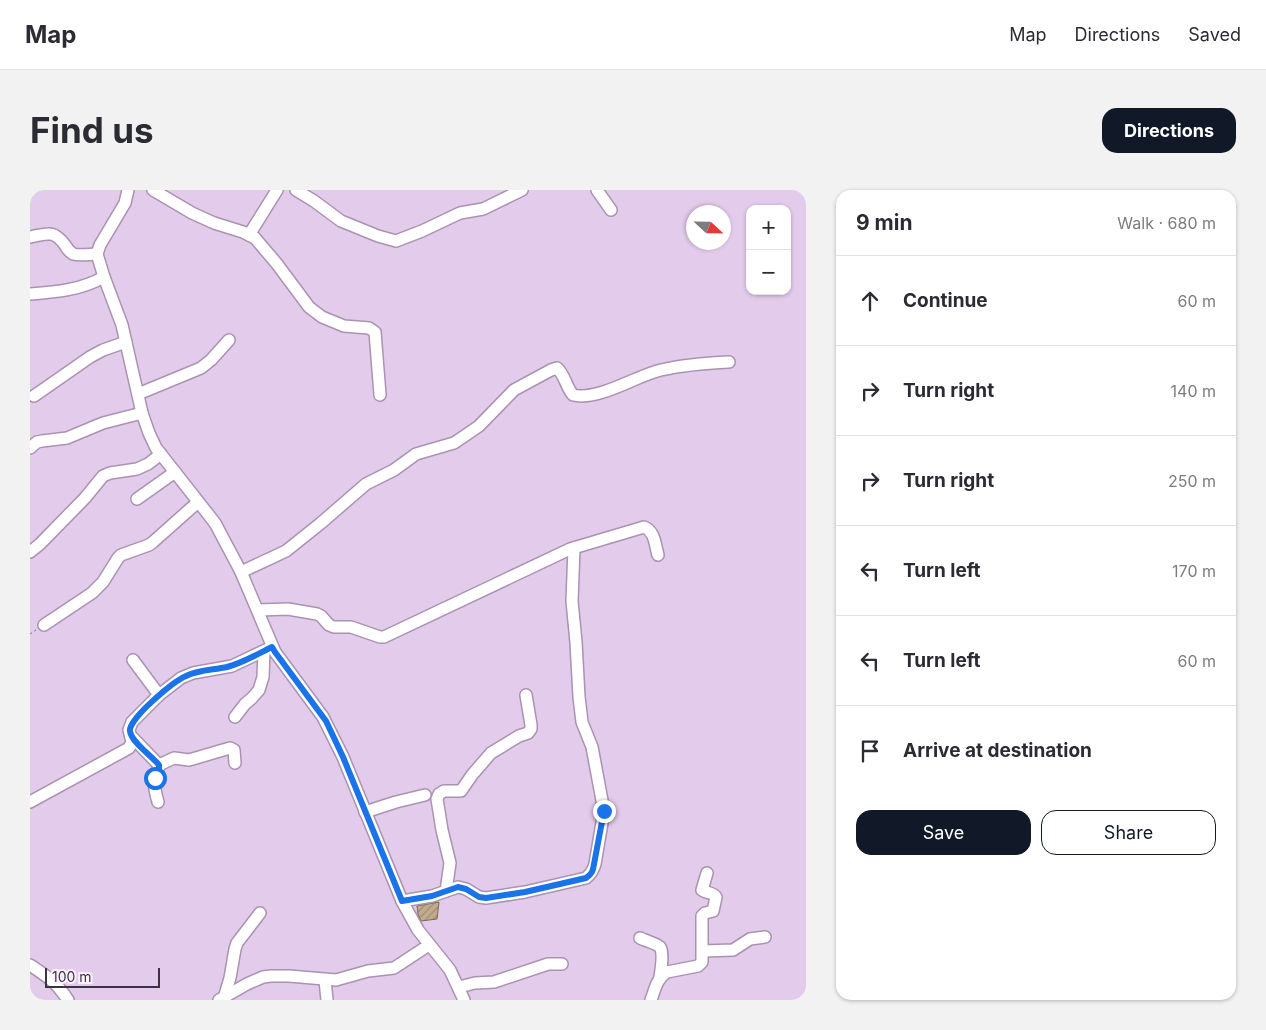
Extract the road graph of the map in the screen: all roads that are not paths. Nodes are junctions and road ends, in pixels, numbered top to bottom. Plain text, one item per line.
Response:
1 (128, 190) edge
2 (153, 190) edge
3 (277, 190) edge
4 (296, 190) edge
5 (522, 190) edge
6 (597, 190) edge
7 (611, 210) dead end
8 (249, 235) junction
9 (30, 237) edge
10 (97, 254) junction
11 (104, 276) junction
12 (30, 294) edge
13 (229, 340) dead end
14 (126, 342) junction
15 (729, 362) dead end
16 (138, 394) junction
17 (380, 395) dead end
18 (34, 396) dead end
19 (142, 413) junction
20 (30, 448) edge
21 (161, 454) junction
22 (175, 472) junction
23 (137, 499) dead end
24 (198, 502) junction
25 (574, 548) junction
26 (30, 552) edge
27 (658, 555) dead end
28 (241, 572) junction
29 (258, 610) junction
30 (44, 625) dead end
31 (268, 649) junction
32 (133, 660) dead end
33 (159, 695) junction
34 (526, 695) dead end
35 (235, 717) dead end
36 (131, 736) junction
37 (235, 763) dead end
38 (159, 765) junction
39 (425, 795) dead end
40 (30, 802) edge
41 (158, 802) dead end
42 (365, 812) junction
43 (707, 873) dead end
44 (446, 891) junction
45 (402, 901) junction
46 (260, 913) dead end
47 (765, 937) dead end
48 (640, 938) dead end
49 (429, 945) junction
50 (703, 951) junction
51 (562, 964) dead end
52 (30, 965) edge
53 (660, 977) junction
54 (325, 980) junction
55 (459, 987) junction
56 (221, 999) edge
57 (68, 1000) edge
58 (327, 1000) edge
59 (464, 1000) edge
60 (651, 1000) edge

1 - 10 street
2 - 8 street
3 - 8 street
4 - 5 street
6 - 7 street
8 - 17 street
9 - 10 street
10 - 11 street
11 - 12 street
11 - 14 street
13 - 16 street
14 - 16 street
14 - 18 street
15 - 28 street
16 - 19 street
19 - 20 street
19 - 21 street
21 - 22 street
21 - 26 street
22 - 23 street
22 - 24 street
24 - 28 street
24 - 30 street
25 - 27 street
25 - 29 street
25 - 44 street
28 - 29 street
29 - 31 street
31 - 33 street
31 - 35 street
31 - 42 street
32 - 33 street
33 - 36 street
34 - 44 street
36 - 38 street
36 - 40 street
37 - 38 street
38 - 41 street
39 - 42 street
42 - 45 street
43 - 50 street
44 - 45 street
45 - 49 street
46 - 56 street
47 - 50 street
48 - 53 street
49 - 54 street
49 - 55 street
50 - 53 street
51 - 55 street
52 - 57 street
53 - 60 street
54 - 56 street
54 - 58 street
55 - 59 street

